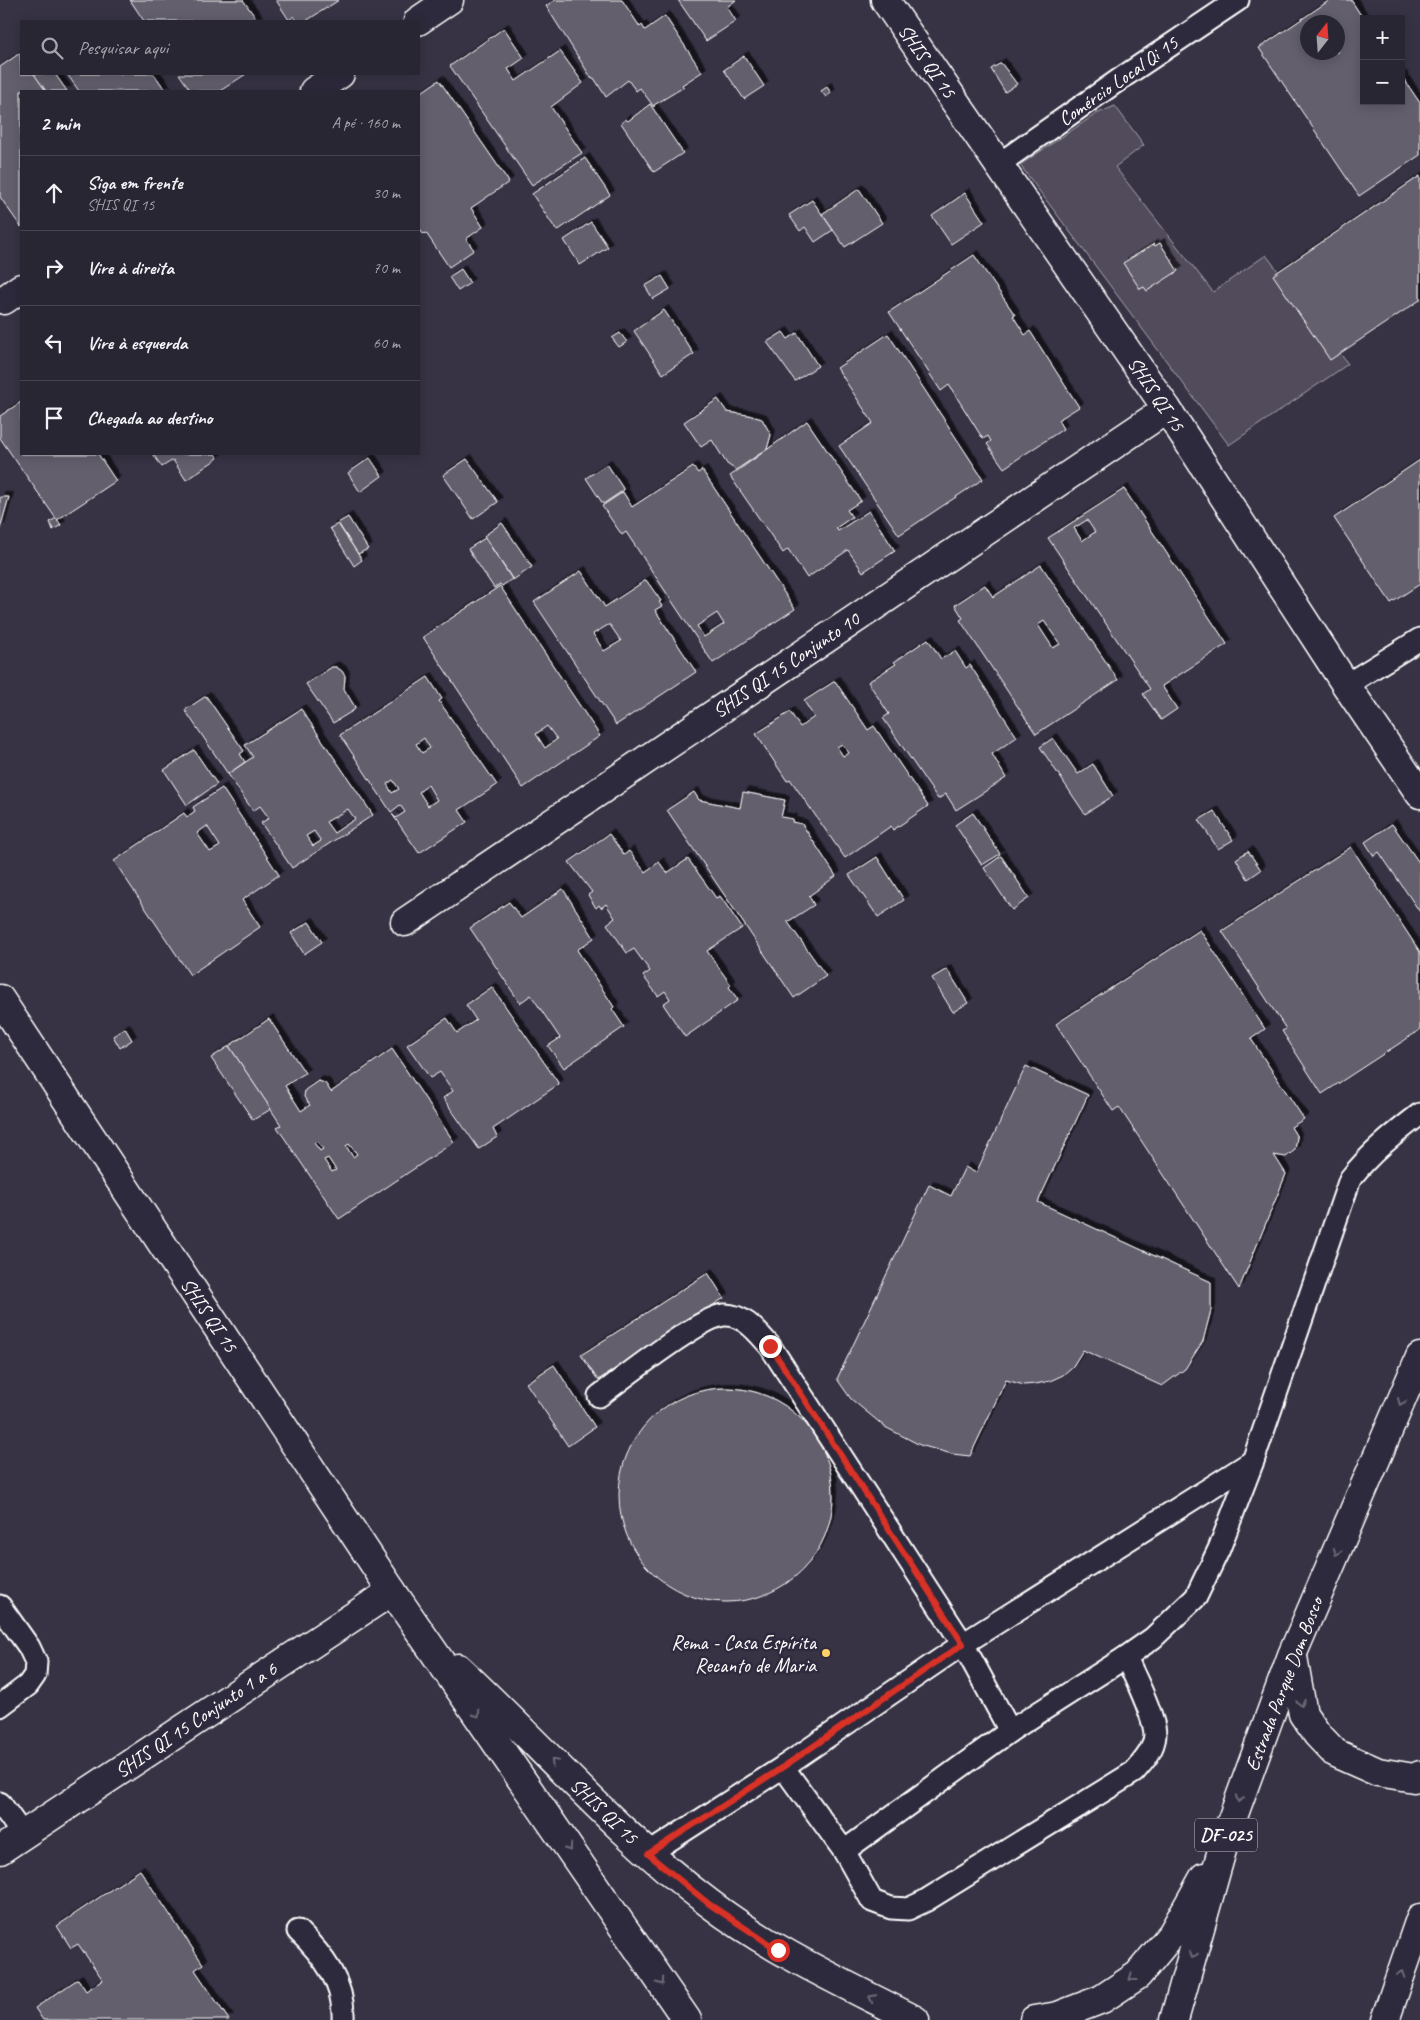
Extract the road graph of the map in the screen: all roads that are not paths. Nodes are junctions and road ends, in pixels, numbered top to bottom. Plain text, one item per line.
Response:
1 (449, 0) edge
2 (885, 0) edge
3 (1238, 0) edge
4 (419, 20) edge
5 (338, 75) edge
6 (316, 90) edge
7 (1000, 164) junction
8 (1167, 409) junction
9 (1420, 639) edge
10 (1346, 685) junction
11 (1420, 794) edge
12 (405, 922) dead end
13 (0, 999) edge
14 (1420, 1114) edge
15 (1420, 1358) edge
16 (598, 1396) dead end
17 (1253, 1461) junction
18 (392, 1590) junction
19 (0, 1606) edge
20 (419, 1631) junction
21 (963, 1644) junction
22 (1292, 1655) junction
23 (1126, 1658) junction
24 (0, 1706) edge
25 (1010, 1730) junction
26 (783, 1767) junction
27 (1420, 1775) edge
28 (0, 1803) edge
29 (23, 1835) junction
30 (1226, 1836) junction
31 (0, 1850) edge
32 (844, 1851) junction
33 (648, 1854) junction
34 (1420, 1920) edge
35 (298, 1931) dead end
36 (343, 2020) edge
37 (687, 2020) edge
38 (915, 2020) edge
39 (1034, 2020) edge
40 (1174, 2020) edge
41 (1385, 2020) edge

1 - 4 street
2 - 7 street, SHIS QI 15
3 - 7 lane, Comércio Local Qi 15
5 - 6 street
7 - 8 street, SHIS QI 15
8 - 10 street, SHIS QI 15
8 - 12 street, SHIS QI 15 Conjunto 10
9 - 10 lane
10 - 11 street, SHIS QI 15
13 - 18 street, SHIS QI 15
14 - 17 lane
15 -> 22 street, Estrada Parque Dom Bosco / DF-025
16 - 21 lane
17 - 21 lane
17 - 23 lane
18 - 20 street, SHIS QI 15
18 - 29 street, SHIS QI 15 Conjunto 1 a 6
19 - 24 lane
33 -> 20 street, SHIS QI 15
20 -> 37 street, SHIS QI 15
21 - 25 lane
21 - 26 lane
22 -> 27 street
22 -> 30 street, Estrada Parque Dom Bosco / DF-025
23 - 25 lane
23 - 32 lane
25 - 32 lane
26 - 32 lane
26 - 33 lane
28 - 29 lane
29 - 31 street, SHIS QI 15 Conjunto 1 a 6
30 -> 39 street
30 -> 40 street, Estrada Parque Dom Bosco / DF-025
38 -> 33 street, SHIS QI 15
41 -> 34 street
35 - 36 lane

